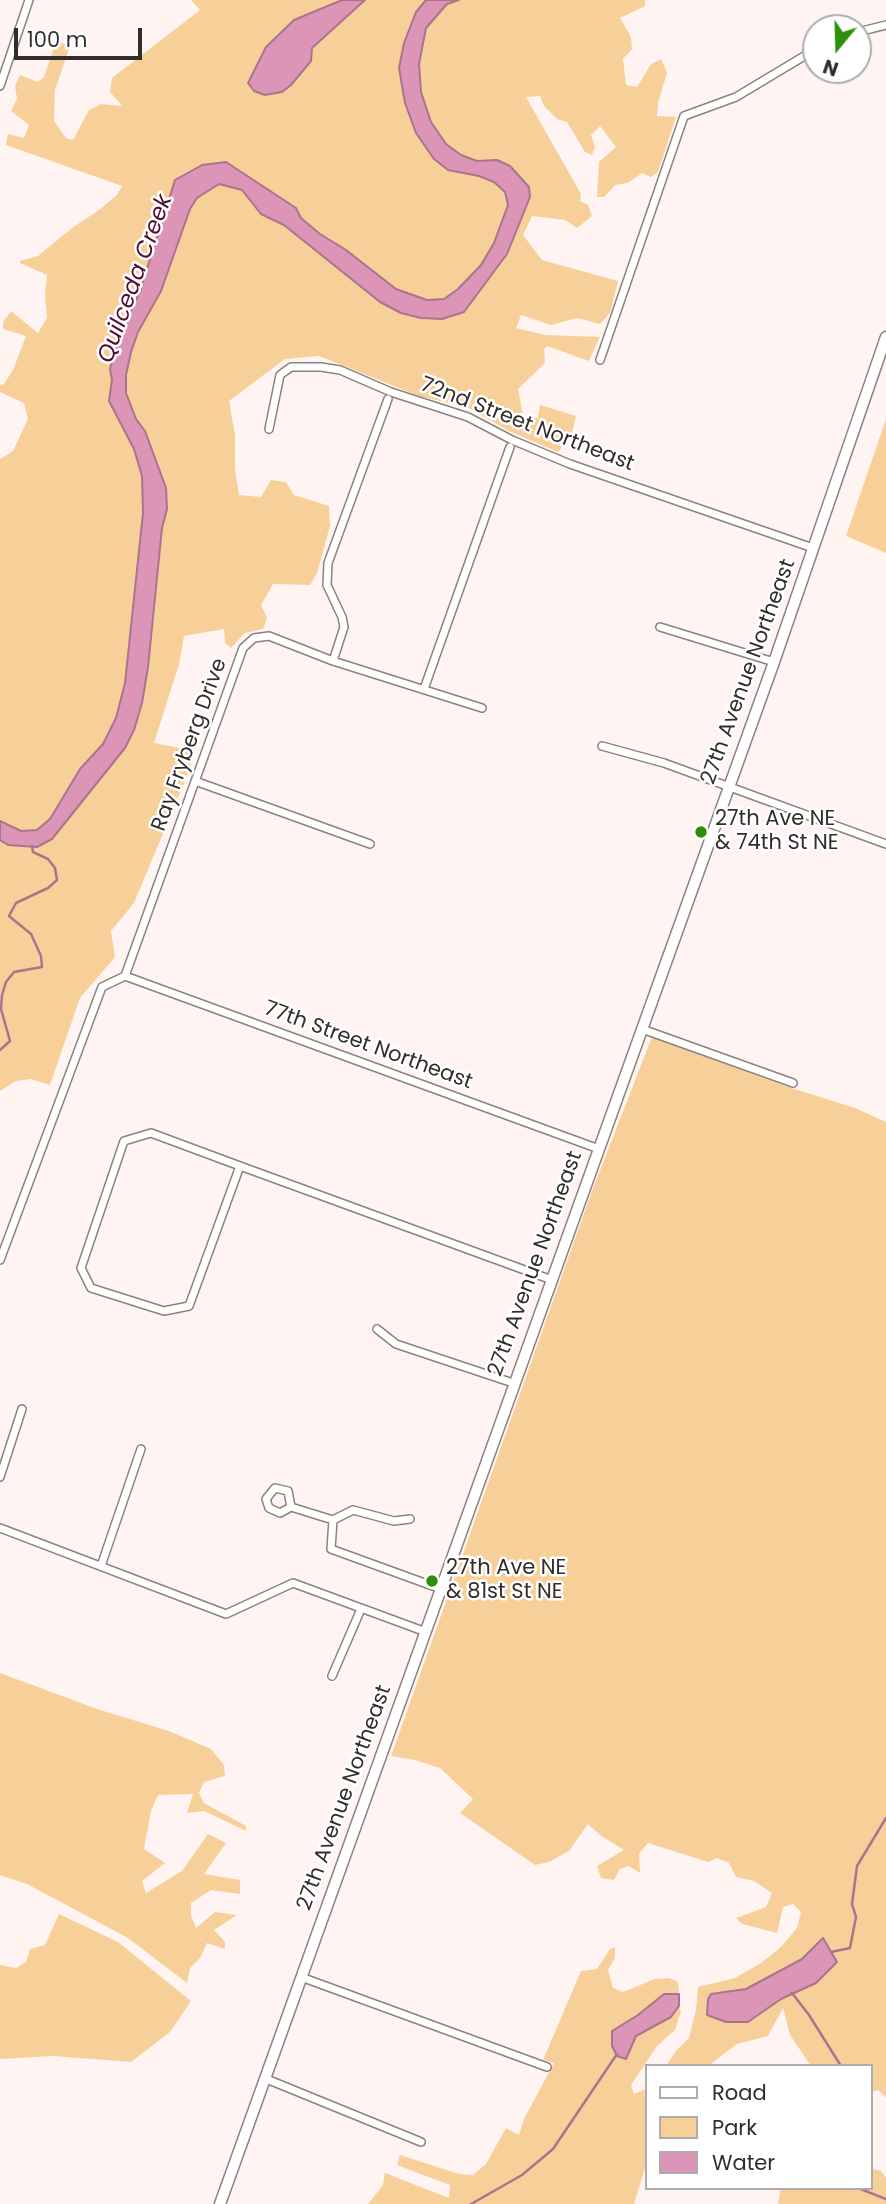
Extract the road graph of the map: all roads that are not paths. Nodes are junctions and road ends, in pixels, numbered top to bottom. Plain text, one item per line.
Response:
1 (29, 0) edge
2 (802, 57) edge
3 (0, 86) edge
4 (886, 337) edge
5 (600, 360) dead end
6 (388, 399) dead end
7 (269, 429) dead end
8 (510, 447) dead end
9 (813, 548) junction
10 (660, 626) dead end
11 (333, 661) junction
12 (774, 662) junction
13 (424, 689) junction
14 (482, 708) dead end
15 (602, 746) dead end
16 (195, 781) junction
17 (729, 788) junction
18 (370, 844) dead end
19 (886, 844) edge
20 (125, 976) junction
21 (642, 1029) junction
22 (793, 1083) dead end
23 (599, 1149) junction
24 (240, 1166) junction
25 (0, 1260) edge
26 (552, 1280) junction
27 (377, 1329) dead end
28 (513, 1383) junction
29 (22, 1409) dead end
30 (141, 1449) dead end
31 (0, 1477) edge
32 (291, 1507) dead end
33 (410, 1519) dead end
34 (333, 1520) junction
35 (0, 1528) edge
36 (101, 1566) junction
37 (441, 1589) junction
38 (361, 1609) junction
39 (426, 1632) junction
40 (332, 1676) dead end
41 (301, 1978) junction
42 (547, 2067) dead end
43 (264, 2078) junction
44 (421, 2141) dead end
45 (220, 2204) edge

1 - 3 street
2 - 5 street
4 - 9 street, 27th Avenue Northeast
6 - 11 street
7 - 9 street, 72nd Street Northeast
8 - 13 street
9 - 12 street, 27th Avenue Northeast
10 - 12 street
11 - 13 street, Ray Fryberg Drive
11 - 16 street, Ray Fryberg Drive
12 - 17 street, 27th Avenue Northeast
13 - 14 street, Ray Fryberg Drive
15 - 17 street
16 - 18 street
16 - 20 street, Ray Fryberg Drive
17 - 19 street
17 - 21 street, 27th Avenue Northeast
20 - 23 street, 77th Street Northeast
20 - 25 street
21 - 22 street
21 - 23 street, 27th Avenue Northeast
23 - 26 street, 27th Avenue Northeast
24 - 24 street
24 - 26 street
26 - 28 street, 27th Avenue Northeast
27 - 28 street
28 - 37 street, 27th Avenue Northeast
29 - 31 street
30 - 36 street
32 - 34 street
33 - 34 street
34 - 37 street
35 - 36 street
36 - 38 street
37 - 39 street, 27th Avenue Northeast
38 - 39 street
38 - 40 street
39 - 41 street, 27th Avenue Northeast
41 - 42 street
41 - 43 street, 27th Avenue Northeast
43 - 44 street
43 - 45 street, 27th Avenue Northeast

